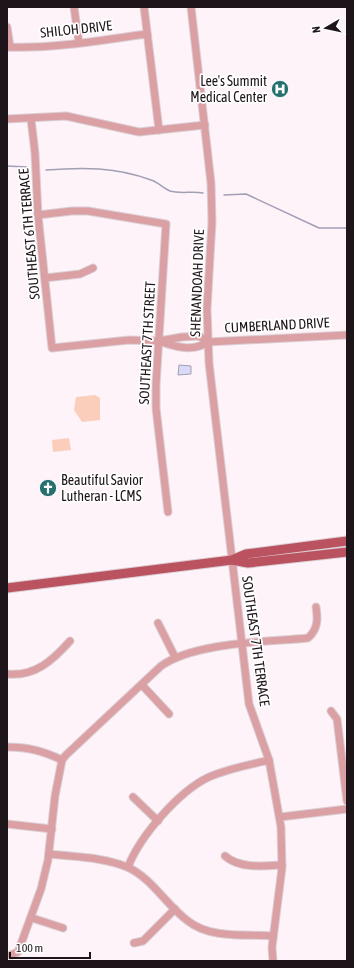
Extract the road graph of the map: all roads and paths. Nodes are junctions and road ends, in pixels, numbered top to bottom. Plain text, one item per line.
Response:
1 (74, 7) edge
2 (144, 7) edge
3 (191, 7) edge
4 (7, 27) edge
5 (147, 34) junction
6 (79, 43) junction
7 (8, 47) edge
8 (7, 119) edge
9 (31, 119) junction
10 (205, 125) junction
11 (159, 130) junction
12 (38, 215) junction
13 (93, 268) dead end
14 (45, 278) junction
15 (347, 336) edge
16 (159, 341) junction
17 (208, 342) junction
18 (52, 348) joint
19 (168, 512) dead end
20 (347, 541) edge
21 (347, 552) edge
22 (232, 560) junction
23 (7, 588) edge
24 (316, 607) dead end
25 (158, 623) dead end
26 (70, 641) dead end
27 (242, 644) junction
28 (175, 657) junction
29 (7, 674) edge
30 (142, 685) junction
31 (330, 711) dead end
32 (169, 714) dead end
33 (7, 747) edge
34 (62, 760) junction
35 (269, 760) junction
36 (133, 798) dead end
37 (347, 801) edge
38 (347, 809) edge
39 (280, 817) junction
40 (158, 820) junction
41 (7, 824) edge
42 (52, 829) junction
43 (49, 854) junction
44 (225, 856) dead end
45 (282, 865) junction
46 (128, 867) junction
47 (175, 909) junction
48 (32, 918) junction
49 (63, 928) dead end
50 (273, 936) junction
51 (134, 943) dead end
52 (11, 955) dead end
53 (273, 961) edge

1 - 6 street
2 - 5 street
3 - 10 street, SHENANDOAH DRIVE
4 - 7 street
5 - 6 street, SHILOH DRIVE
5 - 11 street
6 - 7 street, SHILOH DRIVE
8 - 9 street
9 - 11 street
9 - 12 street, SOUTHEAST 6TH TERRACE
10 - 11 street
10 - 17 street, SHENANDOAH DRIVE
12 - 14 street, SOUTHEAST 6TH TERRACE
12 - 16 street, SOUTHEAST 7TH STREET
13 - 14 street
14 - 18 street, SOUTHEAST 6TH TERRACE
15 - 17 street, CUMBERLAND DRIVE
16 - 17 street, CUMBERLAND DRIVE
16 - 17 street, CUMBERLAND DRIVE
16 - 18 street, CUMBERLAND DRIVE
16 - 19 street, SOUTHEAST 7TH STREET
17 - 22 street, SHENANDOAH DRIVE
20 - 22 main road
21 - 22 main road
22 - 23 main road
22 - 27 street, SOUTHEAST 7TH TERRACE
24 - 27 street
25 - 28 street
26 - 29 street
27 - 28 street
27 - 35 street, SOUTHEAST 7TH TERRACE
28 - 30 street
30 - 32 street
30 - 34 street
31 - 37 street
33 - 34 street
34 - 42 street
35 - 39 street, SOUTHEAST 7TH TERRACE
35 - 40 street
36 - 40 street
38 - 39 street
39 - 45 street, SOUTHEAST 7TH TERRACE
40 - 46 street
41 - 42 street
42 - 43 street
43 - 46 street
43 - 48 street
44 - 45 street
45 - 50 street, SOUTHEAST 7TH TERRACE
46 - 47 street
47 - 50 street
47 - 51 street
48 - 49 street
48 - 52 street
50 - 53 street, SOUTHEAST 7TH TERRACE

